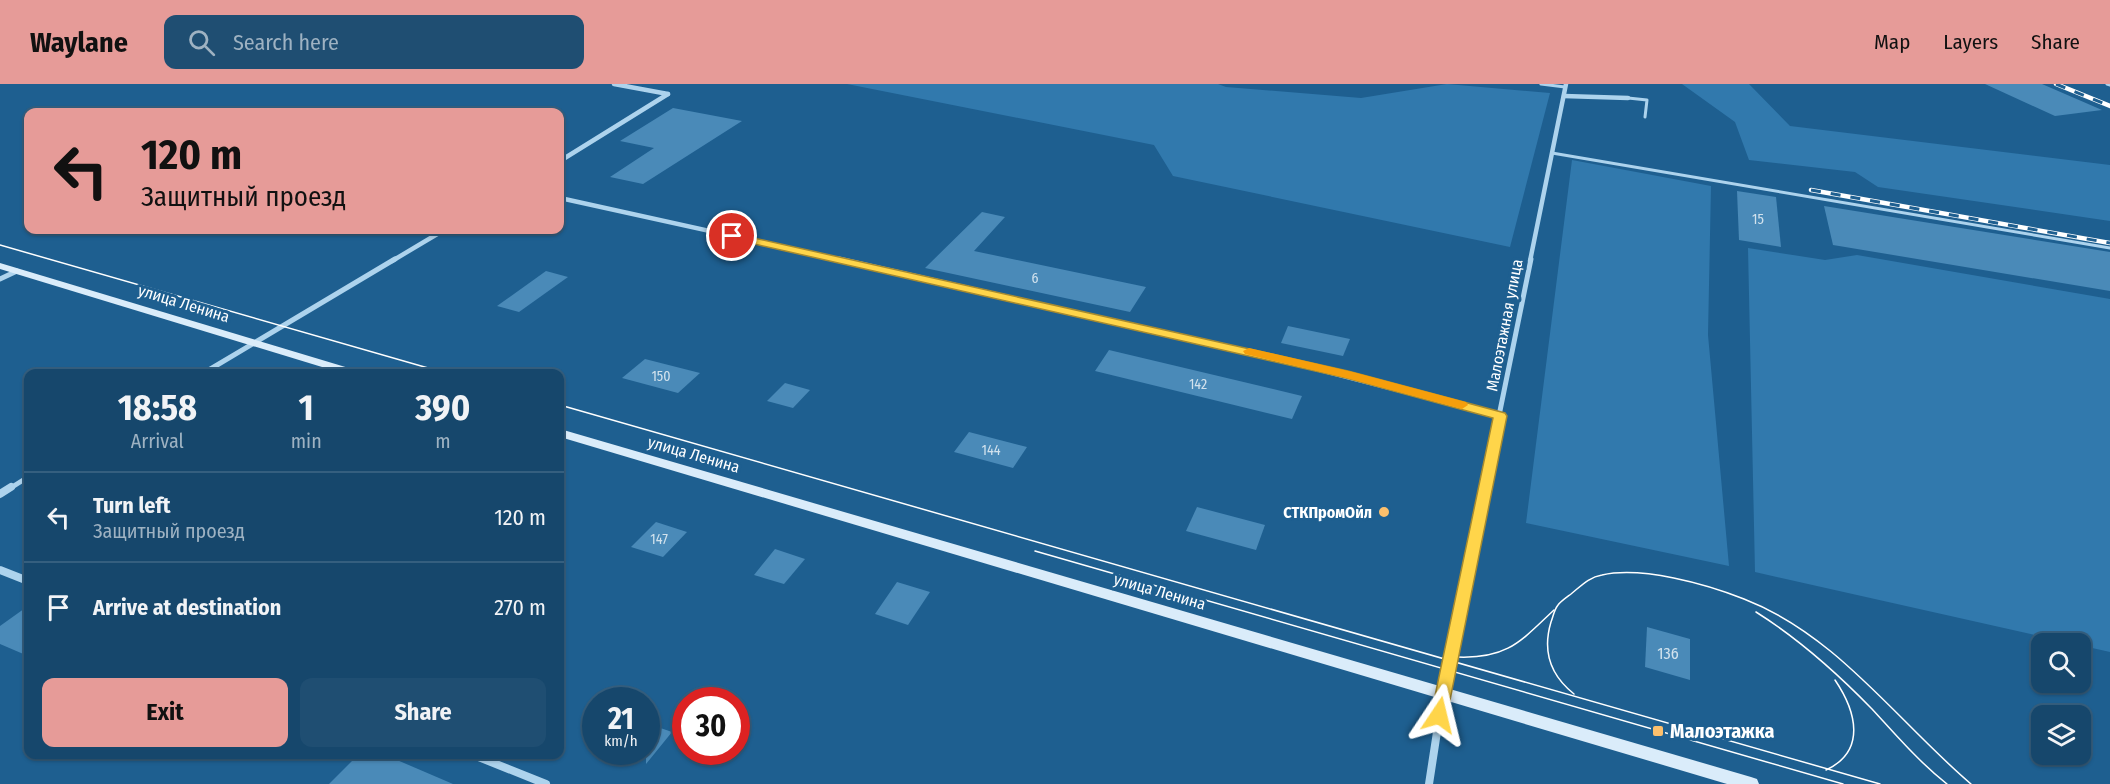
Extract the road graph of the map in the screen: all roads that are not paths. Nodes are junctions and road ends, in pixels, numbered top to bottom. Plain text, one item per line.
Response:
1 (614, 84) edge
2 (1541, 84) edge
3 (1565, 86) edge
4 (1564, 96) junction
5 (1628, 99) joint
6 (1645, 117) dead end
7 (1552, 153) junction
8 (564, 159) edge
9 (564, 199) edge
10 (437, 234) edge
11 (2110, 249) edge
12 (0, 266) edge
13 (17, 271) junction
14 (0, 279) edge
15 (254, 343) junction
16 (210, 369) edge
17 (341, 369) edge
18 (1500, 416) junction
19 (564, 434) edge
20 (24, 480) edge
21 (0, 495) edge
22 (0, 570) edge
23 (24, 579) edge
24 (1443, 693) junction
25 (484, 759) edge
26 (546, 784) edge
27 (1429, 784) edge
28 (1751, 784) edge

1 - 8 street
2 - 3 lane
3 - 4 street, Малоэтажная улица
4 - 5 street
4 - 7 street, Малоэтажная улица
5 - 6 lane
7 - 11 lane
7 - 18 street, Малоэтажная улица
9 - 18 street
10 - 15 street
12 - 13 main road, улица Ленина
13 - 14 street
13 - 15 main road, улица Ленина
15 - 16 street
15 - 17 main road, улица Ленина
18 - 24 street, Малоэтажная улица
19 - 24 main road, улица Ленина
20 - 21 street
22 - 23 street
24 - 27 street, Малоэтажная улица
24 - 28 main road, улица Ленина
25 - 26 street

